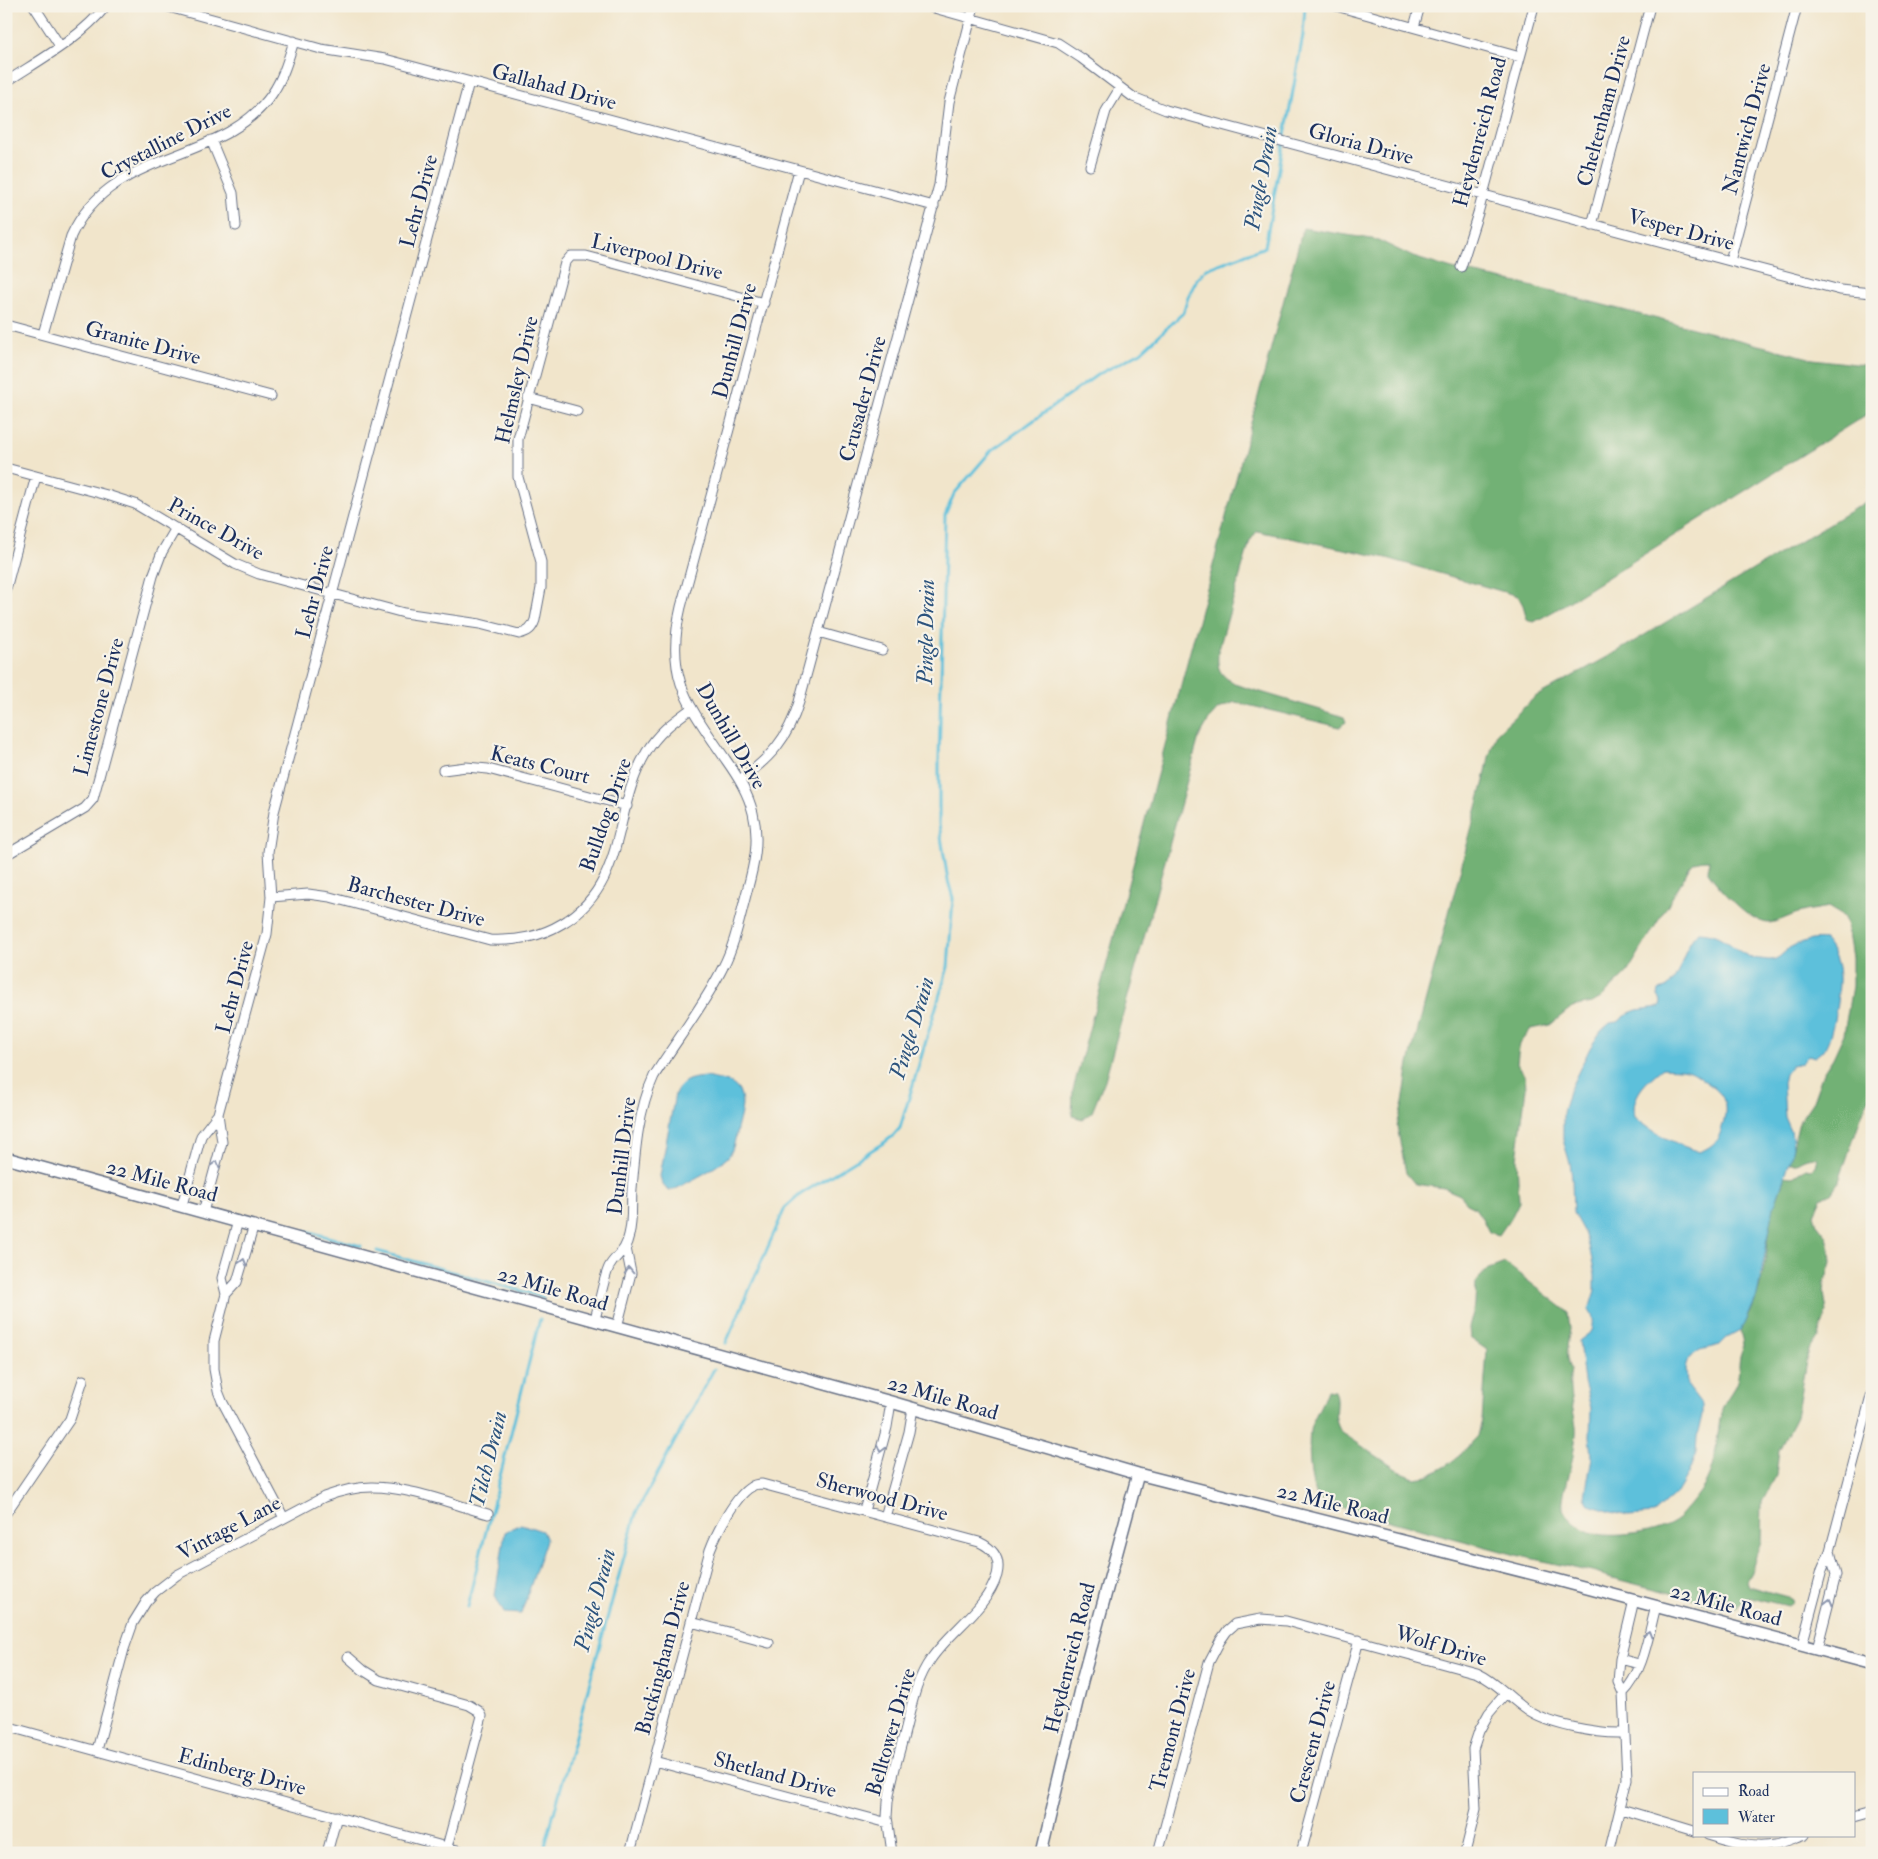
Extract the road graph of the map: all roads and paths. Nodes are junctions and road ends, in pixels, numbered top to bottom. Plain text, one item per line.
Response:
1 (34, 6) edge
2 (106, 6) edge
3 (165, 6) edge
4 (927, 6) edge
5 (974, 6) edge
6 (1336, 6) edge
7 (1420, 6) edge
8 (1534, 6) edge
9 (1650, 6) edge
10 (1798, 6) edge
11 (971, 18) junction
12 (1414, 27) junction
13 (294, 41) junction
14 (60, 46) junction
15 (1520, 56) junction
16 (6, 82) edge
17 (469, 82) junction
18 (1120, 88) junction
19 (211, 140) junction
20 (1090, 166) dead end
21 (799, 170) junction
22 (1483, 195) junction
23 (934, 206) junction
24 (1592, 225) junction
25 (236, 226) dead end
26 (571, 256) joint
27 (1730, 261) junction
28 (1461, 267) dead end
29 (1872, 293) edge
30 (764, 303) junction
31 (6, 325) edge
32 (43, 334) junction
33 (271, 396) dead end
34 (528, 398) junction
35 (577, 411) dead end
36 (6, 468) edge
37 (36, 476) junction
38 (176, 528) junction
39 (6, 589) edge
40 (333, 594) junction
41 (529, 630) joint
42 (818, 632) junction
43 (882, 650) dead end
44 (692, 708) junction
45 (443, 770) dead end
46 (740, 780) junction
47 (627, 806) junction
48 (6, 856) edge
49 (271, 897) junction
50 (550, 930) joint
51 (218, 1114) junction
52 (6, 1158) edge
53 (182, 1206) junction
54 (204, 1212) junction
55 (238, 1221) junction
56 (254, 1225) junction
57 (626, 1248) junction
58 (226, 1294) junction
59 (596, 1319) junction
60 (617, 1327) junction
61 (82, 1380) dead end
62 (1871, 1395) edge
63 (891, 1402) junction
64 (913, 1408) junction
65 (1138, 1474) junction
66 (755, 1485) joint
67 (864, 1511) junction
68 (6, 1513) edge
69 (488, 1514) dead end
70 (886, 1516) junction
71 (284, 1518) junction
72 (1830, 1551) junction
73 (996, 1554) joint
74 (1634, 1600) junction
75 (1656, 1606) junction
76 (691, 1622) junction
77 (1235, 1624) joint
78 (1359, 1640) junction
79 (770, 1643) dead end
80 (1802, 1645) junction
81 (1817, 1649) junction
82 (348, 1657) dead end
83 (1620, 1659) junction
84 (1639, 1664) junction
85 (1872, 1664) edge
86 (1506, 1693) junction
87 (1624, 1693) junction
88 (6, 1726) edge
89 (1624, 1733) junction
90 (97, 1750) junction
91 (654, 1761) junction
92 (1620, 1809) junction
93 (1872, 1812) edge
94 (337, 1816) junction
95 (1856, 1816) edge
96 (888, 1823) junction
97 (1693, 1831) edge
98 (1711, 1836) edge
99 (1803, 1836) edge
100 (447, 1847) junction
101 (1776, 1849) edge
102 (327, 1853) edge
103 (468, 1853) edge
104 (630, 1853) edge
105 (892, 1853) edge
106 (1040, 1853) edge
107 (1158, 1853) edge
108 (1301, 1853) edge
109 (1465, 1853) edge
110 (1609, 1853) edge

1 - 14 street
2 - 14 street
3 - 13 street, Gallahad Drive
4 - 11 street, Gloria Drive
5 - 11 street, Crusader Drive
6 - 12 street
7 - 12 street
8 - 15 street, Heydenreich Road
9 - 24 street, Cheltenham Drive
10 - 27 street, Nantwich Drive
11 - 18 street, Gloria Drive
11 - 23 street, Crusader Drive
12 - 15 street
13 - 17 street, Gallahad Drive
13 - 19 street, Crystalline Drive
14 - 16 street
15 - 22 street, Heydenreich Road
17 - 21 street, Gallahad Drive
17 - 40 street, Lehr Drive
18 - 20 street
18 - 22 street, Gloria Drive
19 - 25 street
19 - 32 street, Crystalline Drive
21 - 23 street, Gallahad Drive
21 - 30 street, Dunhill Drive
22 - 24 street, Vesper Drive
22 - 28 street, Heydenreich Road
23 - 42 street, Crusader Drive
24 - 27 street, Vesper Drive
26 - 30 street, Liverpool Drive
26 - 34 street, Helmsley Drive
27 - 29 street, Vesper Drive
30 - 44 street, Dunhill Drive
31 - 32 street, Granite Drive
32 - 33 street, Granite Drive
34 - 35 street
34 - 41 street, Helmsley Drive
36 - 37 street, Prince Drive
37 - 38 street, Prince Drive
37 - 39 street
38 - 40 street, Prince Drive
38 - 48 street, Limestone Drive
40 - 41 street, Prince Drive
40 - 49 street, Lehr Drive
42 - 43 street
42 - 46 street, Crusader Drive
44 - 46 street, Dunhill Drive
44 - 47 street, Bulldog Drive
45 - 47 street, Keats Court
46 - 57 street, Dunhill Drive
47 - 50 street, Bulldog Drive
49 - 50 street, Barchester Drive
49 - 51 street, Lehr Drive
51 - 53 street, Lehr Drive
54 -> 51 street, Lehr Drive
52 - 53 street, 22 Mile Road
53 - 54 street, 22 Mile Road
54 - 55 street, 22 Mile Road
55 - 56 street, 22 Mile Road
55 - 58 street
58 -> 56 street
56 - 59 street, 22 Mile Road
57 - 59 street, Dunhill Drive
60 -> 57 street, Dunhill Drive
58 - 71 street
59 - 60 street, 22 Mile Road
60 - 63 street, 22 Mile Road
61 - 68 street
62 - 72 street
63 - 64 street, 22 Mile Road
63 -> 67 street
64 - 65 street, 22 Mile Road
64 - 70 street
65 - 74 street, 22 Mile Road
65 - 106 street, Heydenreich Road
66 - 67 street, Sherwood Drive
66 - 76 street, Buckingham Drive
67 - 70 street, Sherwood Drive
69 - 71 street, Vintage Lane
70 - 73 street, Sherwood Drive
71 - 90 street, Vintage Lane
72 - 80 street
81 -> 72 street
73 - 96 street, Belltower Drive
74 - 75 street, 22 Mile Road
74 - 83 street
75 - 80 street, 22 Mile Road
84 -> 75 street
76 - 79 street
76 - 91 street, Buckingham Drive
77 - 78 street, Wolf Drive
77 - 107 street, Tremont Drive
78 - 86 street, Wolf Drive
78 - 108 street, Crescent Drive
80 - 81 street, 22 Mile Road
81 - 85 street, 22 Mile Road
82 - 100 street
83 - 84 street
83 - 87 street
84 - 87 street
86 - 89 street, Wolf Drive
86 - 109 street
87 - 89 street
88 - 90 street, Edinberg Drive
89 - 92 street
90 - 94 street, Edinberg Drive
91 - 96 street, Shetland Drive
91 - 104 street, Buckingham Drive
92 - 97 street
92 - 110 street
93 - 95 street
94 - 100 street, Edinberg Drive
94 - 102 street
96 - 105 street, Belltower Drive
98 - 101 street
99 - 101 street
100 - 103 street, Edinberg Drive

